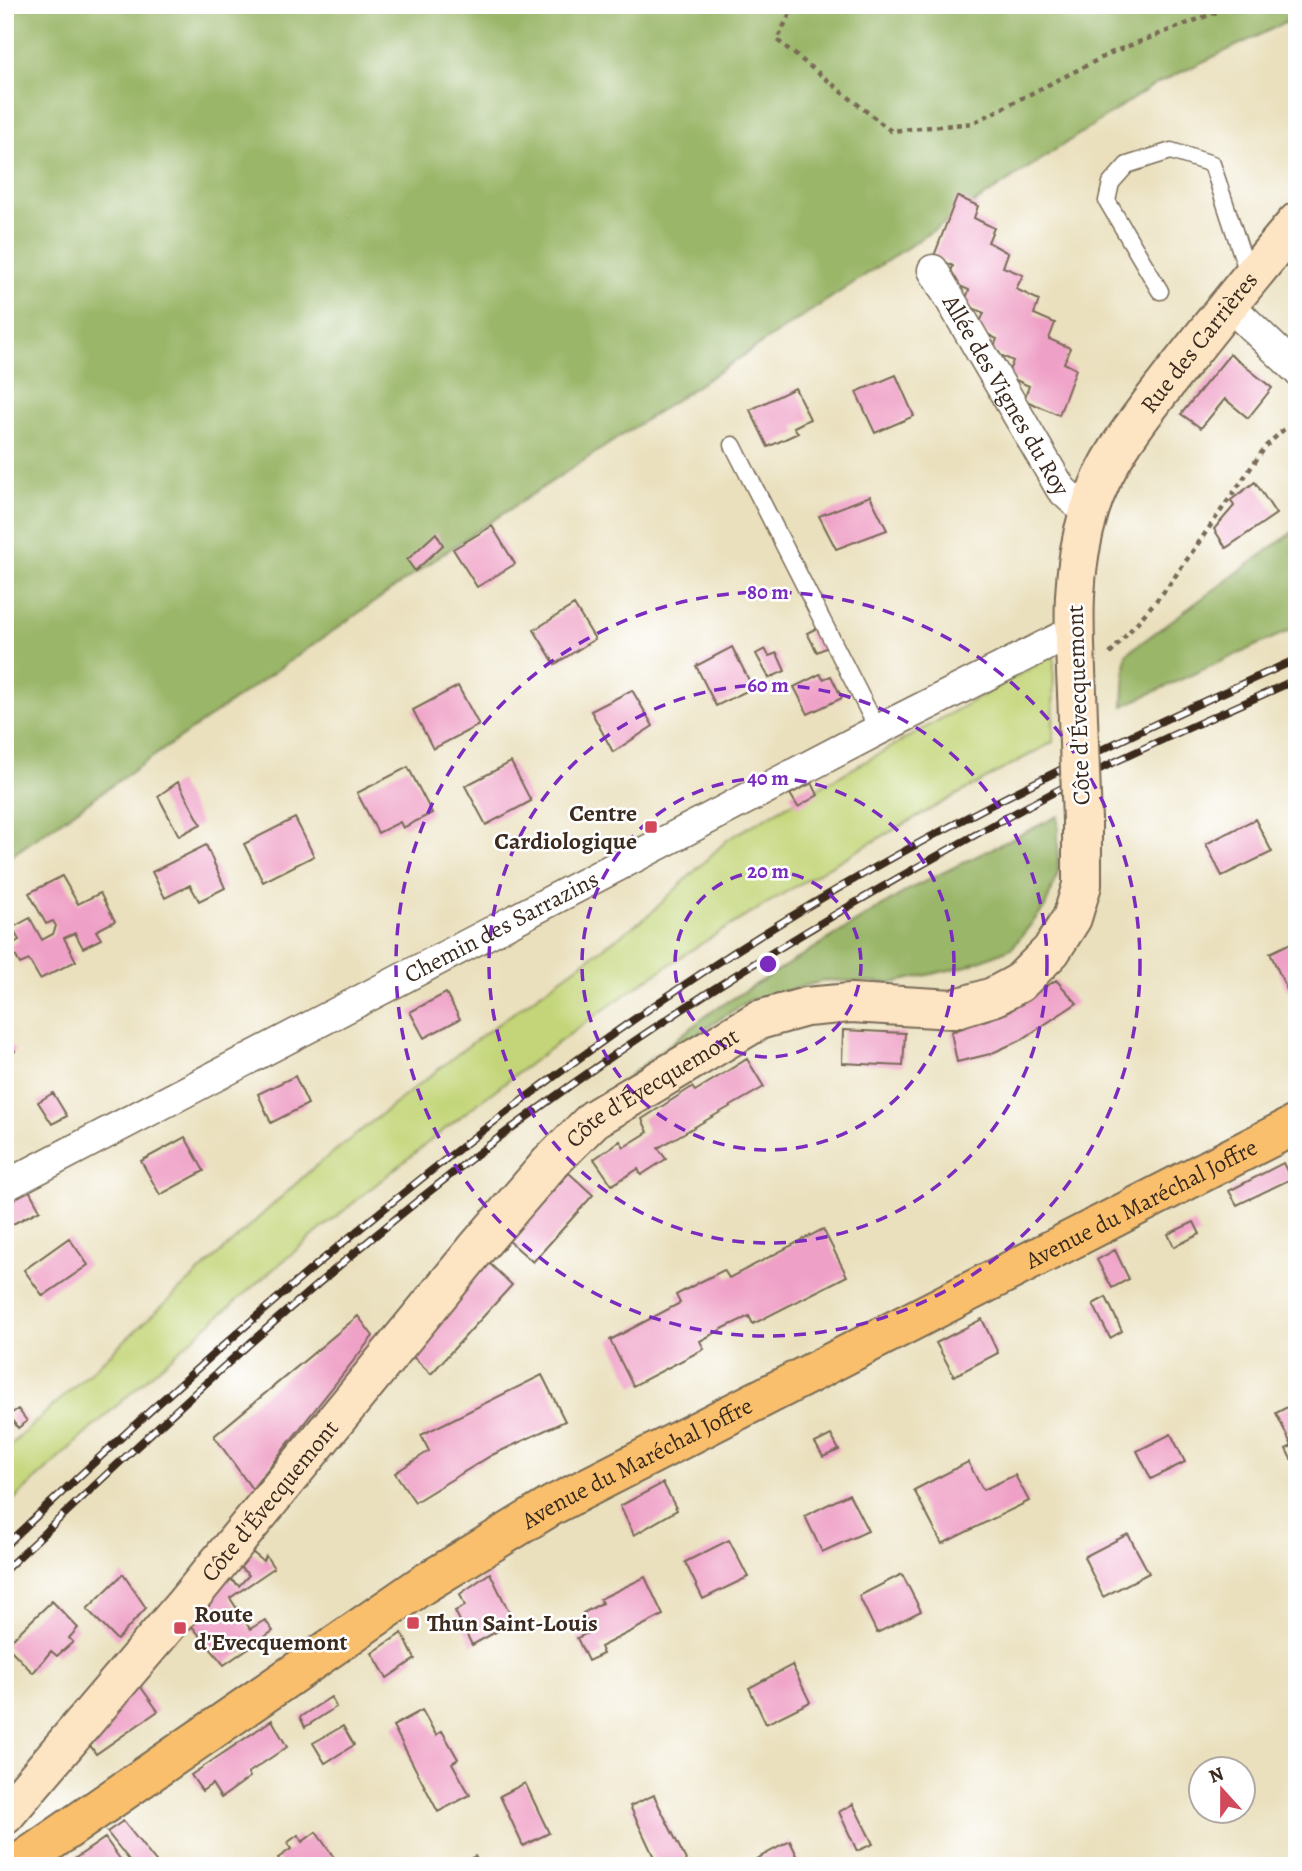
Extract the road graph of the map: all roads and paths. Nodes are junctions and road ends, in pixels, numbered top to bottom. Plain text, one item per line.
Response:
1 (794, 5) edge
2 (1235, 5) edge
3 (1297, 222) edge
4 (933, 270) dead end
5 (1160, 291) dead end
6 (1239, 291) junction
7 (1297, 370) edge
8 (1297, 417) edge
9 (1130, 431) joint
10 (733, 444) dead end
11 (1088, 514) junction
12 (1074, 631) junction
13 (1077, 692) junction
14 (878, 730) junction
15 (1297, 1124) edge
16 (5, 1186) edge
17 (5, 1815) edge
18 (15, 1866) edge

1 - 2 path
3 - 6 street, Rue des Carrières
4 - 11 street, Allée des Vignes du Roy
5 - 6 lane
6 - 7 street
6 - 9 street, Rue des Carrières
8 - 13 path
9 - 11 street, Côte d'Évecquemont
10 - 14 lane
11 - 12 street, Côte d'Évecquemont
12 - 13 street, Côte d'Évecquemont
12 - 14 street, Chemin des Sarrazins
13 - 17 street, Côte d'Évecquemont, bridge
14 - 16 street, Chemin des Sarrazins
15 - 18 main road, Avenue du Maréchal Joffre

